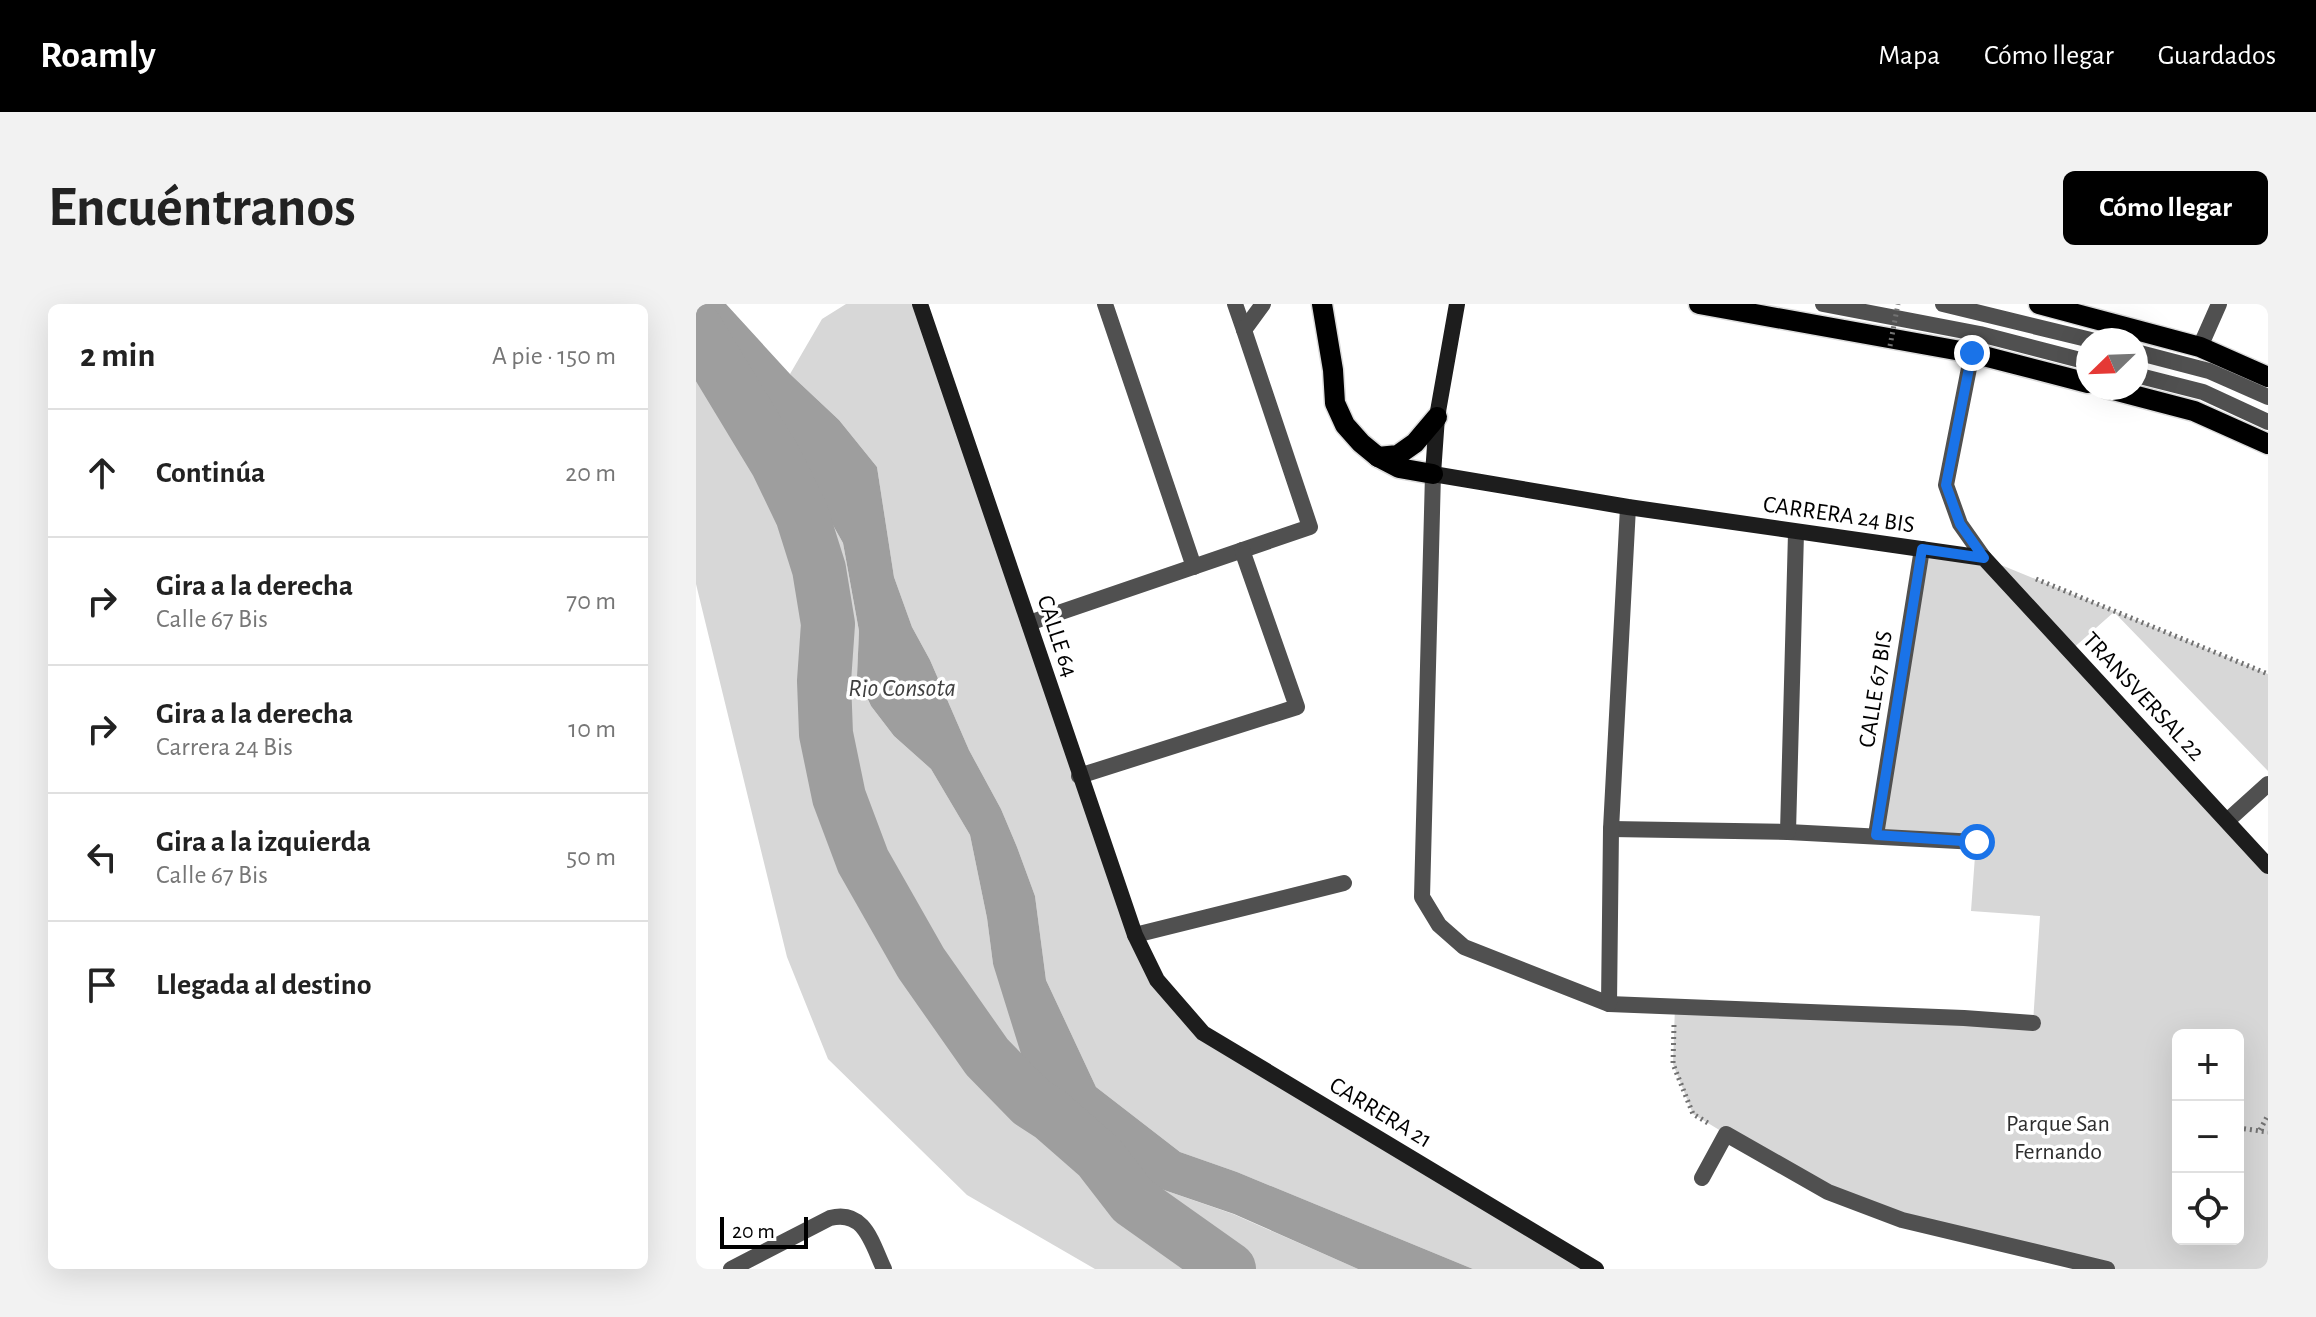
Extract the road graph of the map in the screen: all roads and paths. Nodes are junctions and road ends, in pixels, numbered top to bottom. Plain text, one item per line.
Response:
1 (920, 304) edge
2 (1105, 304) edge
3 (1235, 304) edge
4 (1263, 304) edge
5 (1322, 304) edge
6 (1457, 304) edge
7 (1699, 304) edge
8 (1823, 304) edge
9 (1898, 304) edge
10 (1943, 304) edge
11 (2039, 304) edge
12 (2219, 304) edge
13 (1244, 330) junction
14 (2076, 336) edge
15 (1890, 346) dead end
16 (2200, 347) junction
17 (1972, 353) junction
18 (2148, 355) edge
19 (2076, 359) edge
20 (2268, 377) edge
21 (2148, 378) edge
22 (2076, 380) edge
23 (2268, 397) edge
24 (2148, 399) edge
25 (1437, 417) junction
26 (2268, 422) edge
27 (2268, 444) edge
28 (1378, 457) junction
29 (1433, 474) junction
30 (1628, 507) junction
31 (1796, 533) junction
32 (1922, 549) junction
33 (1242, 550) junction
34 (1984, 558) junction
35 (1194, 567) junction
36 (2027, 575) dead end
37 (1029, 623) junction
38 (2268, 674) edge
39 (1079, 776) junction
40 (2268, 784) edge
41 (2227, 821) junction
42 (1611, 829) junction
43 (1788, 832) junction
44 (1876, 835) junction
45 (1977, 842) dead end
46 (2268, 866) edge
47 (1344, 883) dead end
48 (1135, 935) junction
49 (1157, 980) joint
50 (1609, 1004) junction
51 (1675, 1006) junction
52 (2033, 1023) dead end
53 (2268, 1115) edge
54 (2244, 1129) edge
55 (2260, 1130) junction
56 (2268, 1132) edge
57 (1726, 1134) junction
58 (1702, 1178) dead end
59 (731, 1269) edge
60 (884, 1269) edge
61 (1596, 1269) edge
62 (2107, 1269) edge

1 - 37 street, CALLE 64
2 - 35 street
3 - 13 street
4 - 13 street
5 - 28 main road
6 - 25 street
7 - 17 main road
8 - 19 street
9 - 15 path, bridge
10 - 14 street
11 - 16 main road
12 - 16 street
13 - 33 street
16 - 20 main road
17 - 22 main road
17 - 34 street
18 - 23 street
21 - 26 street
24 - 27 main road
25 - 28 main road
25 - 29 street
28 - 29 main road
29 - 30 street, CARRERA 24 BIS
29 - 50 street
30 - 31 street, CARRERA 24 BIS
30 - 42 street
31 - 32 street, CARRERA 24 BIS
31 - 43 street
32 - 34 street, CARRERA 24 BIS
32 - 44 street, CALLE 67 BIS
33 - 35 street
33 - 39 street
34 - 41 street, TRANSVERSAL 22
35 - 37 street
36 - 38 path
37 - 39 street, CALLE 64
39 - 48 street, CALLE 64
40 - 41 street
41 - 46 street, TRANSVERSAL 22
42 - 43 street
42 - 50 street
43 - 44 street
44 - 45 street
47 - 48 street
48 - 49 street, CALLE 64
49 - 61 street, CARRERA 21
50 - 51 street
51 - 52 street
51 - 57 path
53 - 55 path
54 - 55 path
55 - 56 path
57 - 58 street
57 - 62 street
59 - 60 street

